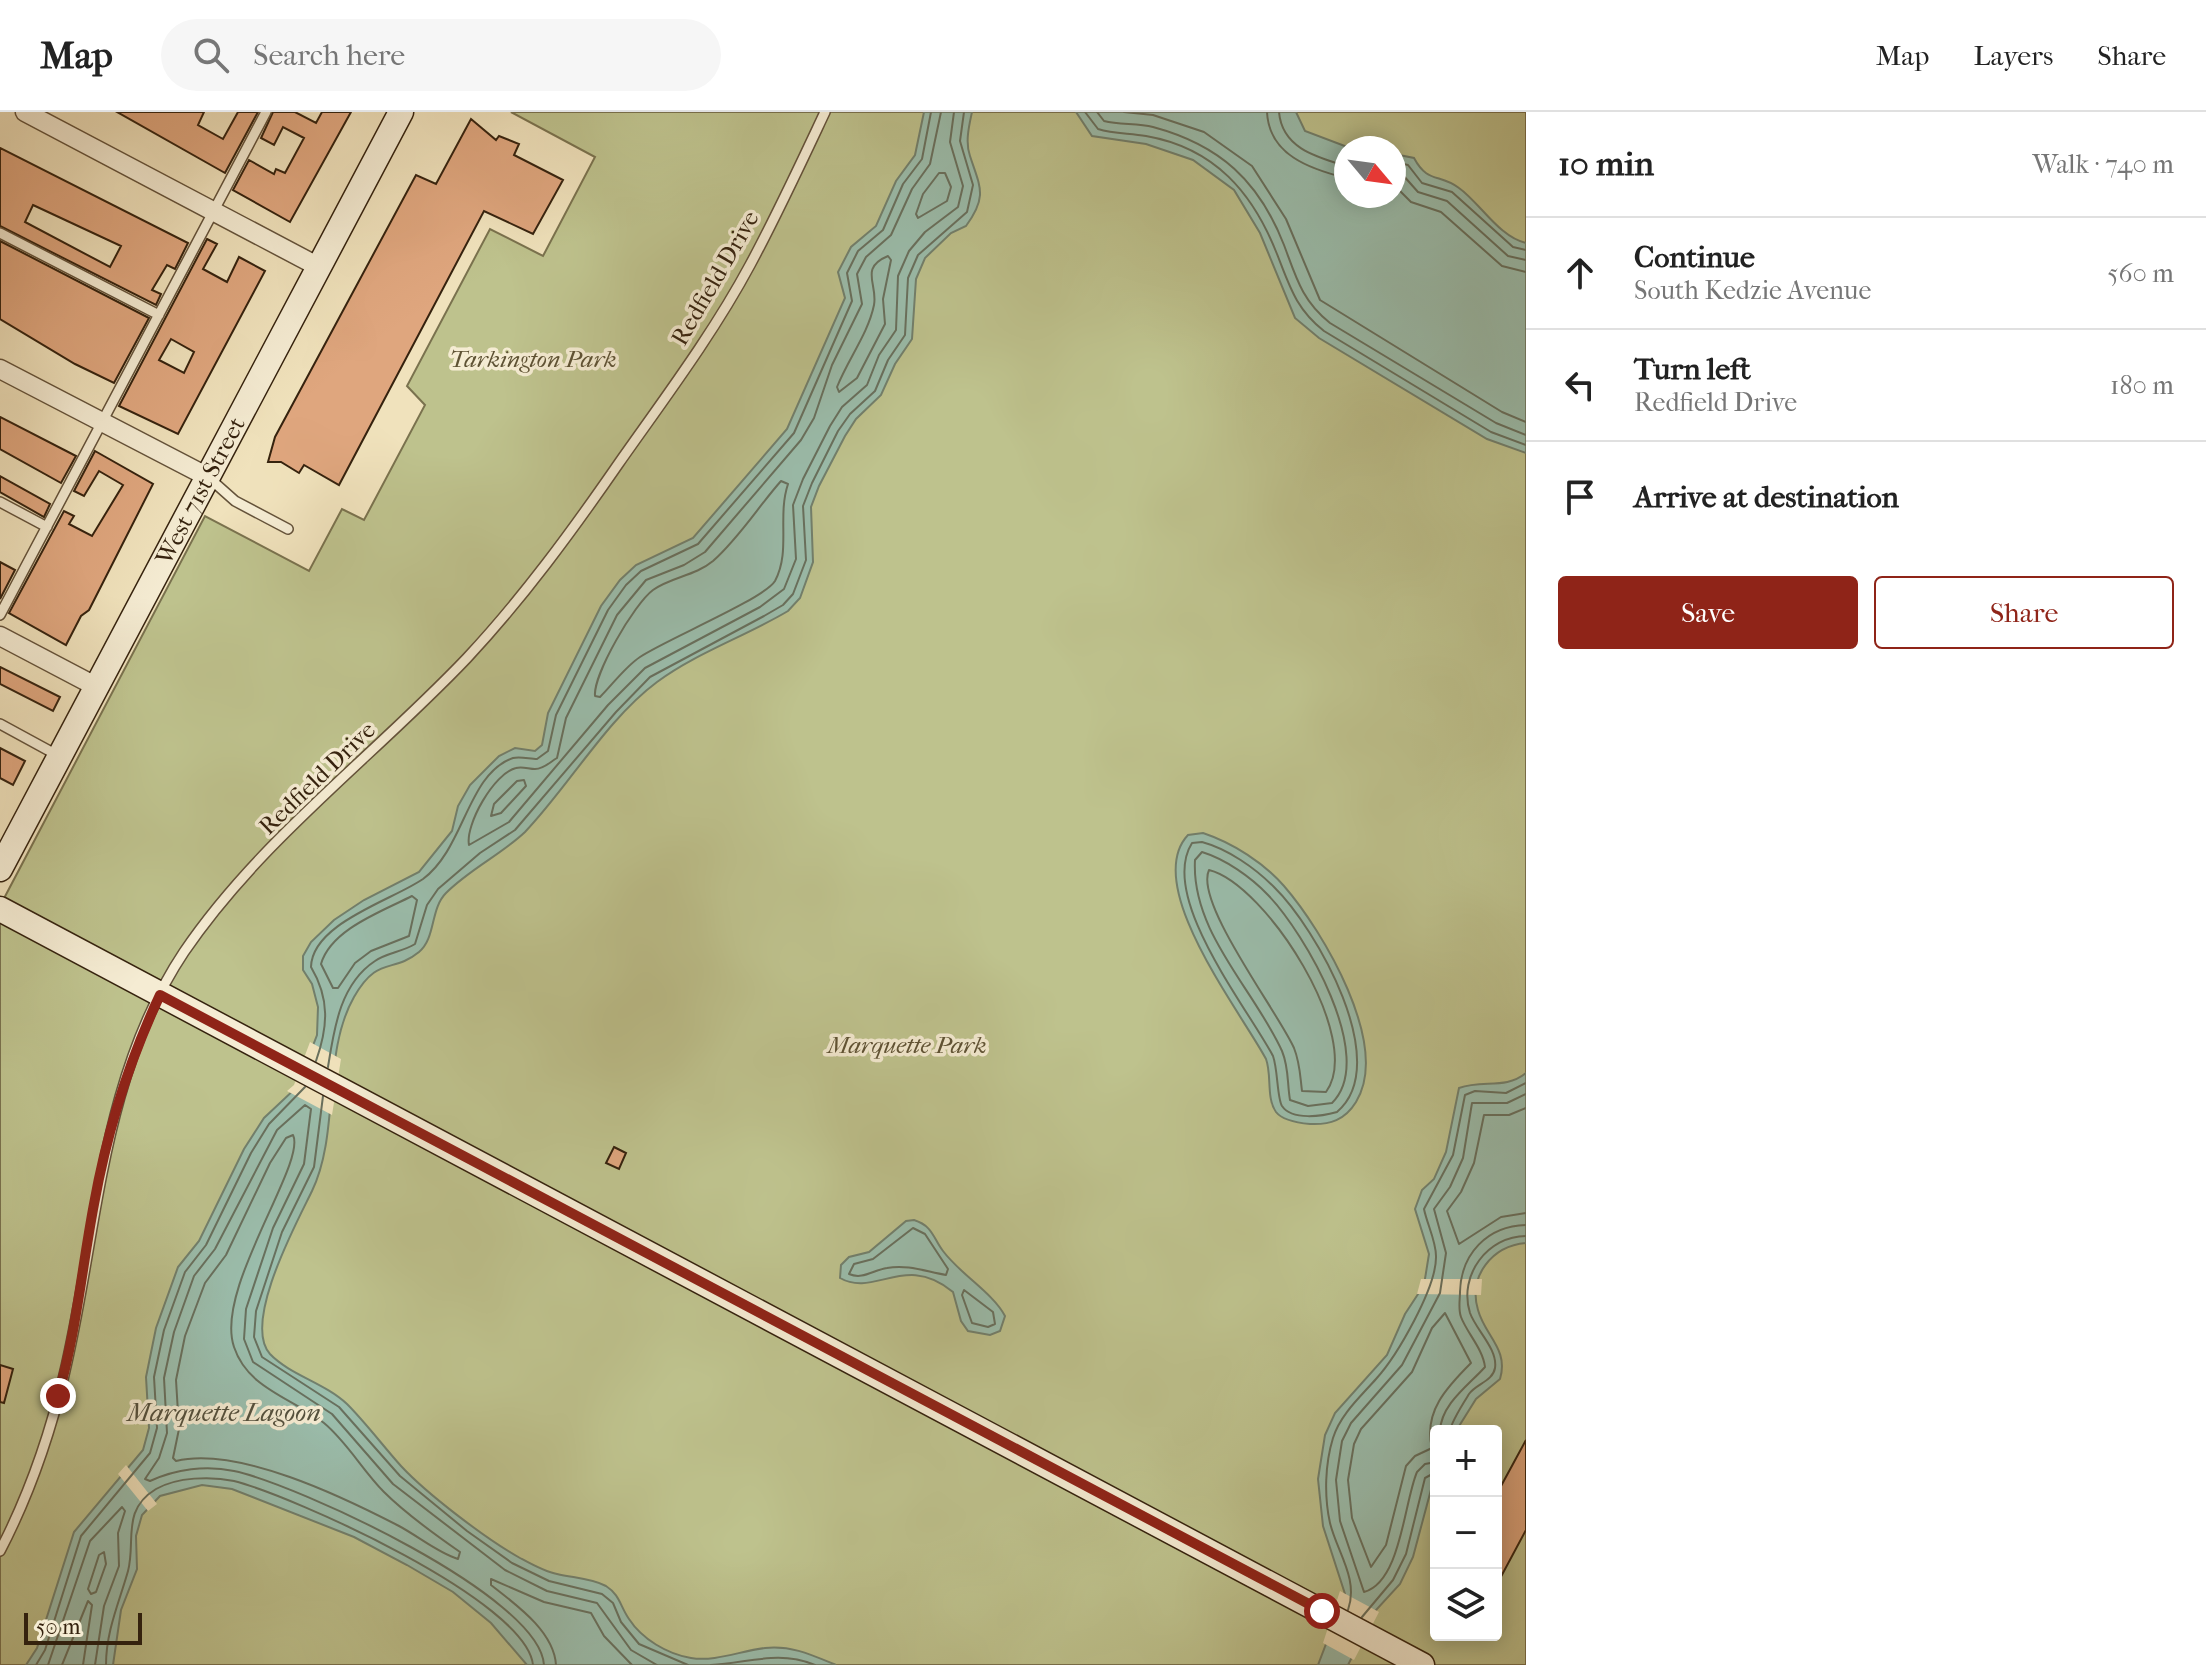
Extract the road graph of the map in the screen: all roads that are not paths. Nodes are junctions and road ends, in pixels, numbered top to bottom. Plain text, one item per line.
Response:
1 (25, 112) edge
2 (266, 112) edge
3 (401, 112) edge
4 (825, 112) edge
5 (214, 211) junction
6 (0, 233) edge
7 (319, 267) junction
8 (159, 315) junction
9 (0, 369) edge
10 (102, 423) junction
11 (208, 477) junction
12 (0, 502) edge
13 (47, 527) junction
14 (288, 529) dead end
15 (0, 615) edge
16 (0, 636) edge
17 (97, 687) junction
18 (0, 724) edge
19 (60, 757) junction
20 (0, 869) edge
21 (0, 909) edge
22 (160, 995) junction
23 (0, 1551) edge
24 (1422, 1665) edge

1 - 5 street
2 - 5 lane
3 - 7 main road, West 71st Street
4 - 22 lane, Redfield Drive
5 - 7 street
5 - 8 lane
6 - 8 lane
7 - 11 main road, West 71st Street
8 - 10 lane
9 - 10 street
10 - 11 street
10 - 13 lane
11 - 14 lane
11 - 17 main road, West 71st Street
12 - 13 lane
13 - 15 lane
16 - 17 street
17 - 19 main road, West 71st Street
18 - 19 lane
19 - 20 main road, West 71st Street
21 - 22 main road
22 - 23 lane, Redfield Drive
22 - 24 main road

